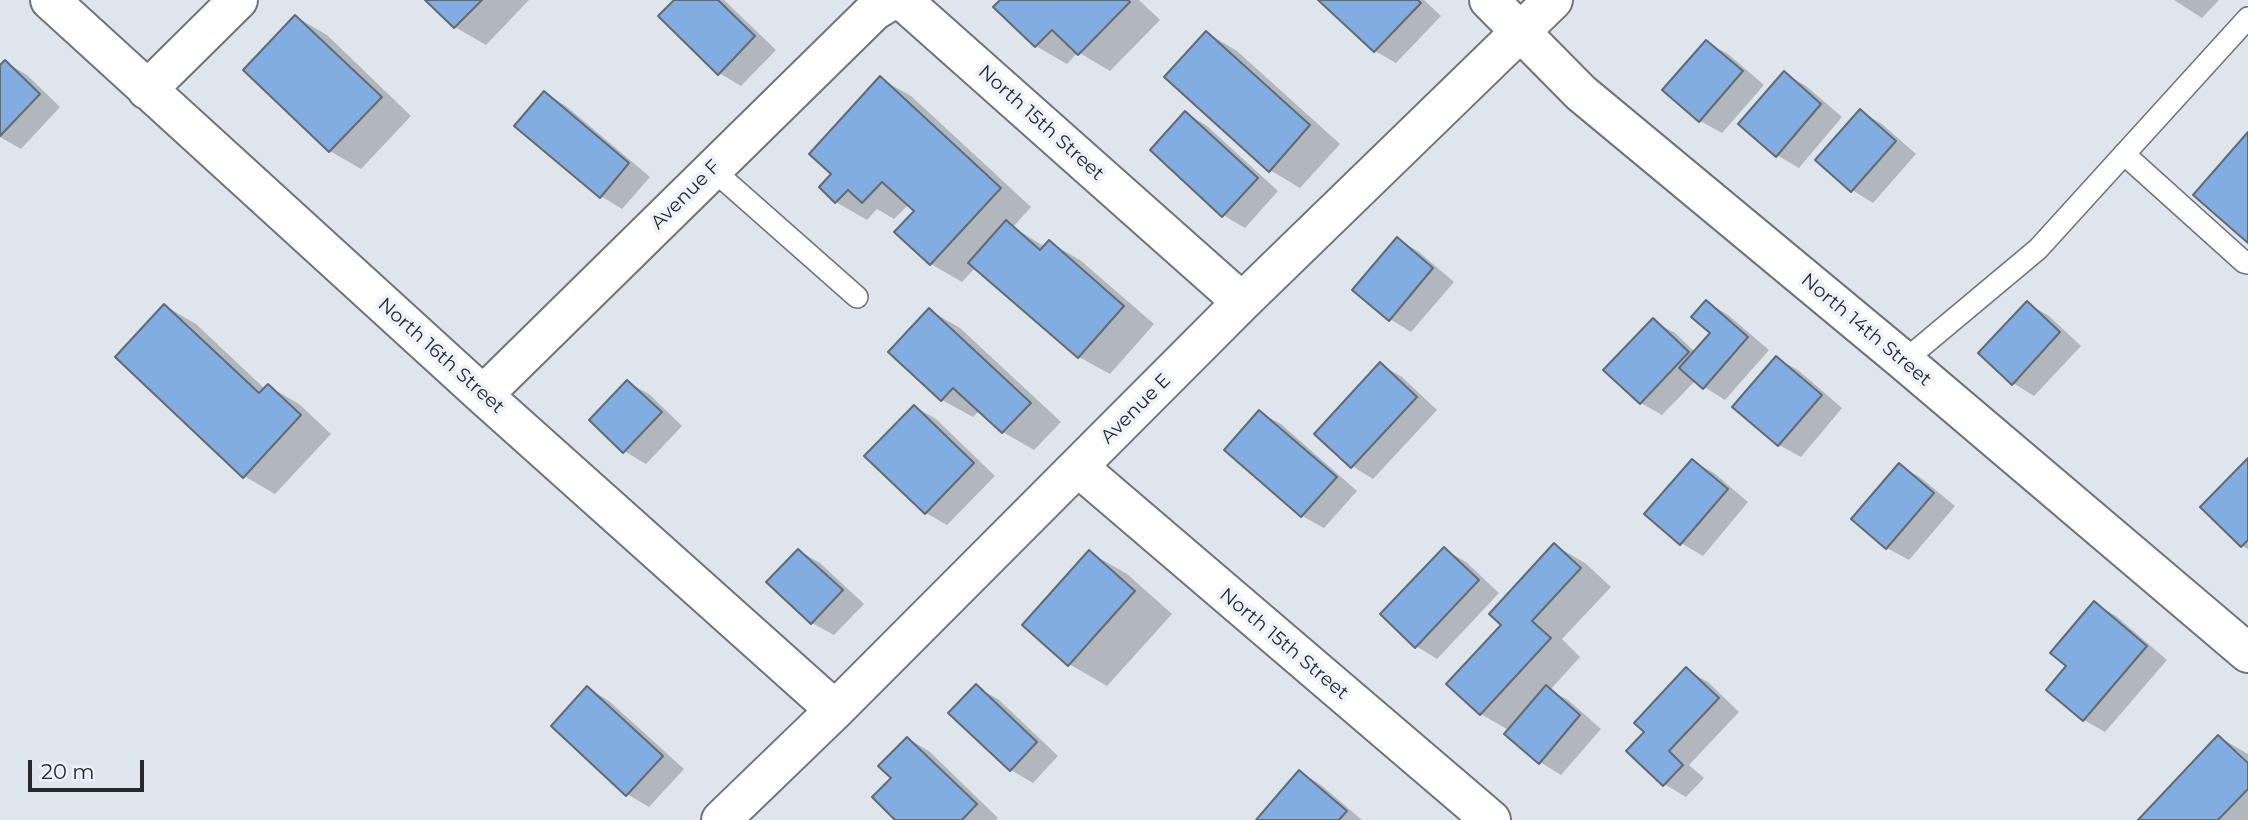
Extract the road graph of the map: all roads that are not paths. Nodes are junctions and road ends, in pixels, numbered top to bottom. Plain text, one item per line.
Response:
1 (50, 0) edge
2 (239, 0) edge
3 (892, 0) edge
4 (902, 0) edge
5 (1489, 0) edge
6 (1553, 0) edge
7 (2248, 18) edge
8 (1520, 33) junction
9 (147, 90) junction
10 (2124, 154) junction
11 (712, 169) junction
12 (2248, 263) edge
13 (857, 297) dead end
14 (1242, 302) junction
15 (1904, 361) junction
16 (483, 395) junction
17 (1078, 467) junction
18 (2248, 653) edge
19 (835, 710) junction
20 (721, 820) edge
21 (1491, 820) edge

1 - 9 street, North 16th Street
2 - 9 street
3 - 11 street, Avenue F
4 - 14 street, North 15th Street
5 - 8 street, North 14th Street
6 - 8 street, Avenue E
7 - 10 lane
8 - 14 street, Avenue E
8 - 15 street, North 14th Street
9 - 16 street, North 16th Street
10 - 12 lane
10 - 15 lane
11 - 13 lane
11 - 16 street, Avenue F
14 - 17 street, Avenue E
15 - 18 street, North 14th Street
16 - 19 street, North 16th Street
17 - 19 street, Avenue E
17 - 21 street, North 15th Street
19 - 20 street, Avenue E

